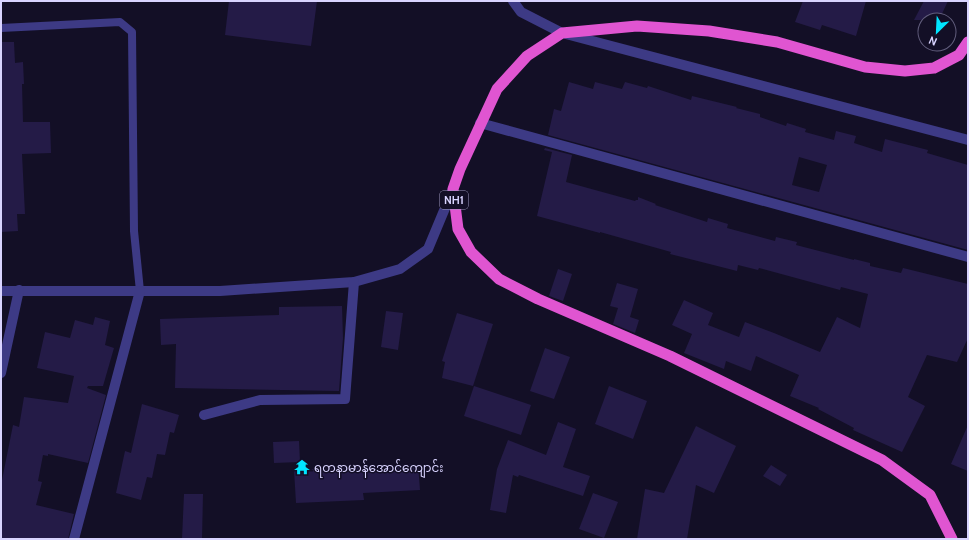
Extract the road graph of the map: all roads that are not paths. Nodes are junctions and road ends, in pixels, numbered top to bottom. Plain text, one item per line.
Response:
1 (513, 1) edge
2 (1, 28) edge
3 (562, 33) junction
4 (968, 42) edge
5 (480, 123) junction
6 (968, 140) edge
7 (453, 189) junction
8 (968, 257) edge
9 (354, 282) junction
10 (1, 290) edge
11 (19, 290) junction
12 (140, 291) junction
13 (1, 373) edge
14 (204, 415) dead end
15 (74, 539) edge
16 (952, 539) edge

1 - 3 street
2 - 12 lane
3 - 4 highway, NH1
3 - 5 highway, NH1
3 - 6 street
5 - 7 highway, NH1
5 - 8 street
7 - 9 street
7 - 16 highway, NH1
9 - 12 street
9 - 14 street
10 - 11 street
11 - 12 street
11 - 13 street
12 - 15 street

